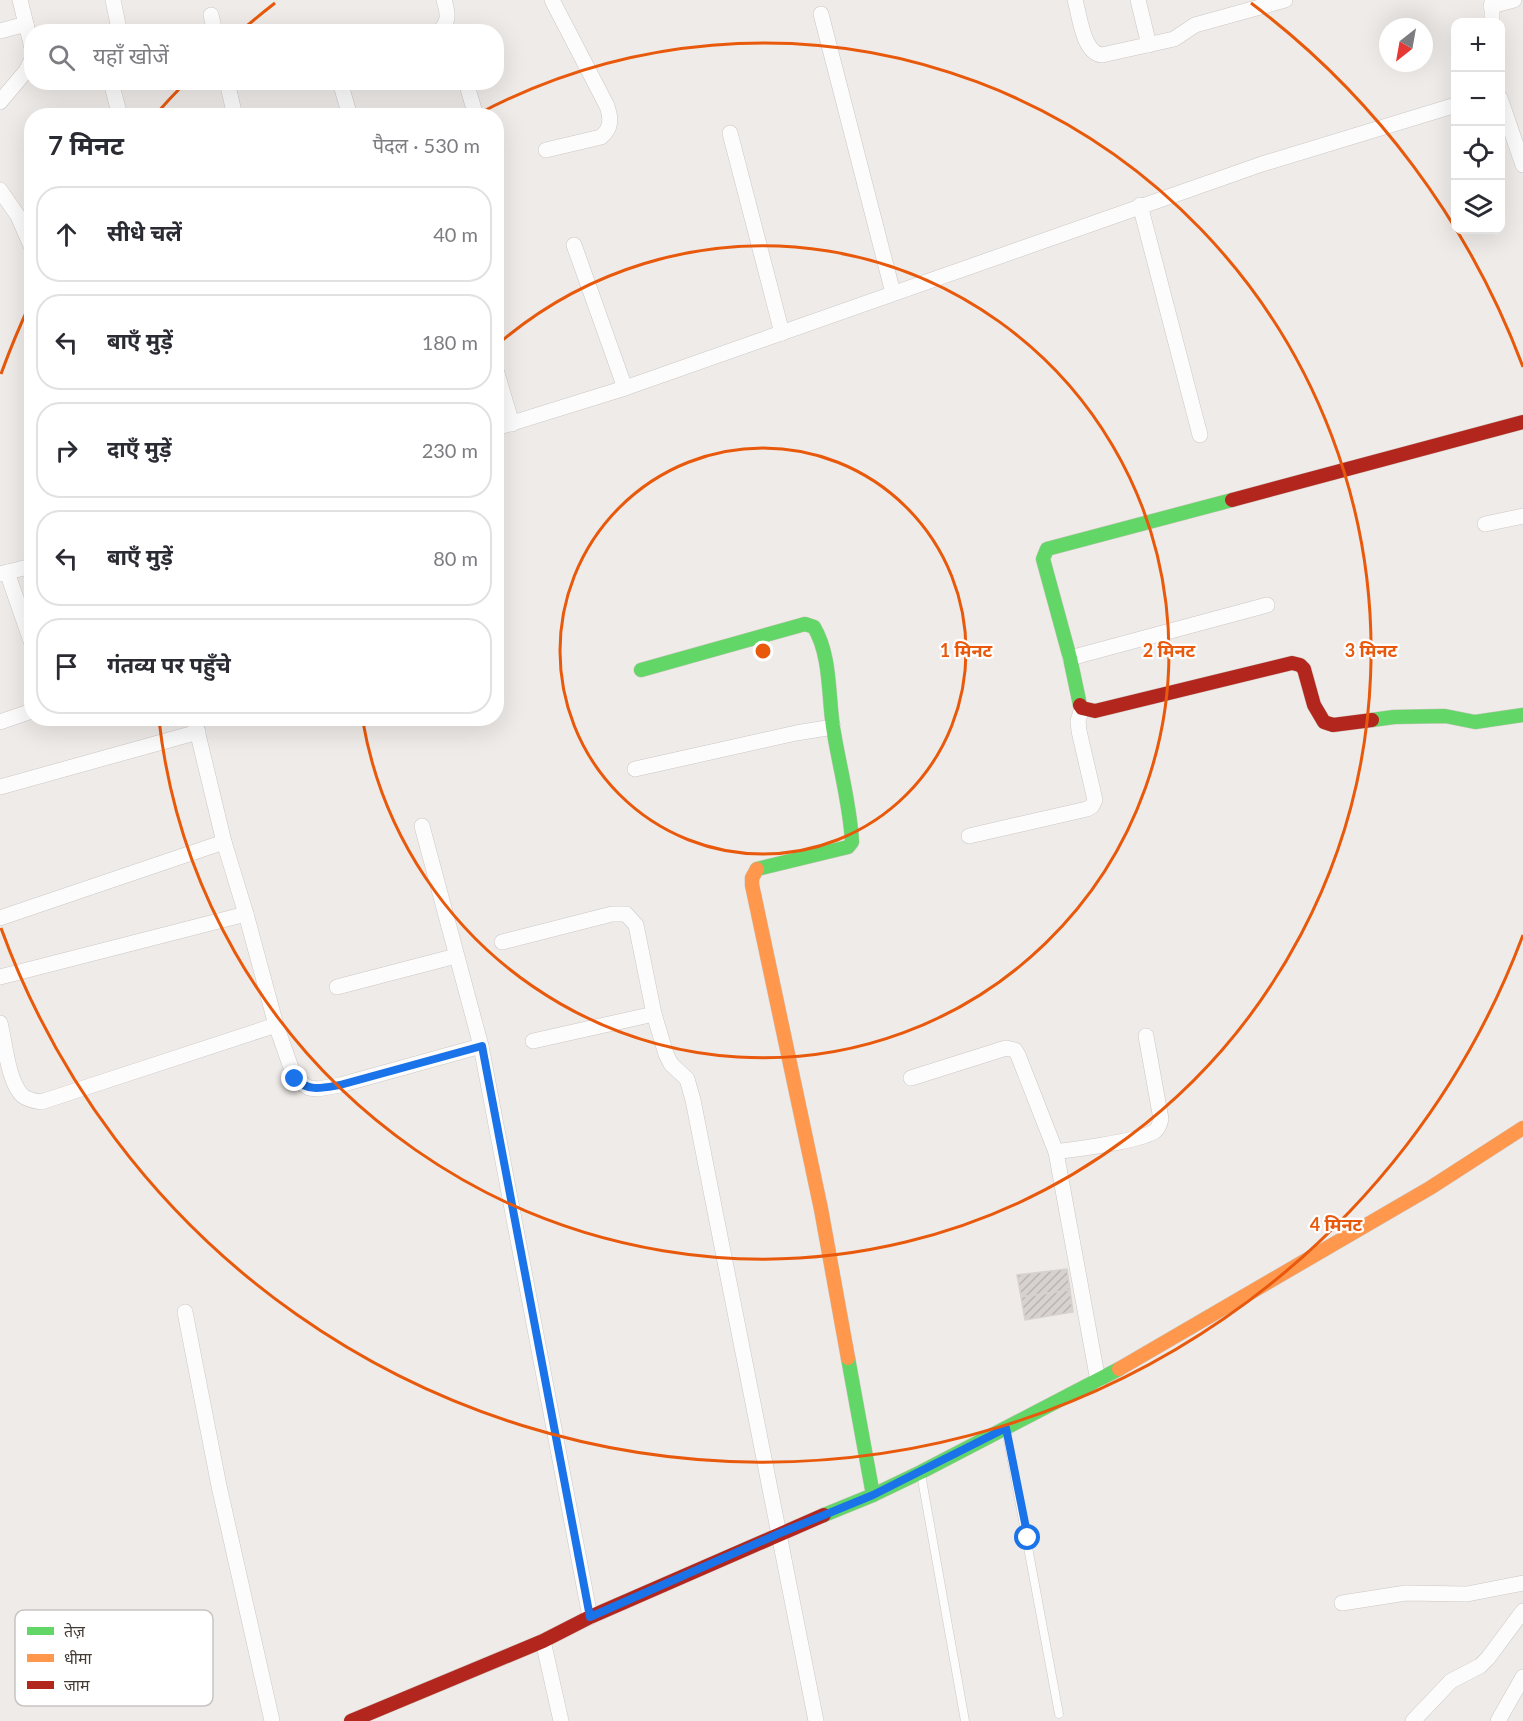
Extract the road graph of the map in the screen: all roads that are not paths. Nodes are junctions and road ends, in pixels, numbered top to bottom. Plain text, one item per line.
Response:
1 (20, 0) edge
2 (113, 0) edge
3 (444, 0) edge
4 (552, 0) edge
5 (1075, 0) edge
6 (1138, 0) edge
7 (1285, 0) edge
8 (1514, 0) edge
9 (1492, 3) edge
10 (821, 14) dead end
11 (211, 15) dead end
12 (24, 24) edge
13 (26, 24) edge
14 (118, 24) edge
15 (213, 24) edge
16 (449, 24) edge
17 (0, 30) edge
18 (1149, 45) junction
19 (24, 72) edge
20 (113, 90) edge
21 (229, 90) edge
22 (342, 90) edge
23 (468, 90) edge
24 (0, 102) edge
25 (1451, 106) edge
26 (118, 108) edge
27 (234, 108) edge
28 (348, 108) edge
29 (474, 108) edge
30 (1505, 113) edge
31 (730, 133) dead end
32 (546, 150) dead end
33 (1523, 165) edge
34 (0, 190) edge
35 (1140, 205) junction
36 (24, 230) edge
37 (574, 244) dead end
38 (893, 293) junction
39 (782, 333) junction
40 (625, 388) junction
41 (504, 397) edge
42 (1523, 422) edge
43 (512, 424) junction
44 (504, 426) edge
45 (1200, 435) dead end
46 (1523, 516) edge
47 (1485, 524) dead end
48 (24, 568) edge
49 (3, 573) edge
50 (1268, 605) dead end
51 (24, 624) edge
52 (1070, 658) junction
53 (641, 670) dead end
54 (1082, 708) junction
55 (24, 714) edge
56 (1523, 716) edge
57 (0, 722) edge
58 (193, 726) edge
59 (196, 726) edge
60 (833, 727) junction
61 (635, 769) dead end
62 (0, 787) edge
63 (422, 826) dead end
64 (969, 836) dead end
65 (224, 842) junction
66 (246, 914) junction
67 (0, 918) edge
68 (502, 942) dead end
69 (456, 956) junction
70 (0, 977) edge
71 (337, 987) dead end
72 (654, 1014) junction
73 (0, 1023) edge
74 (276, 1024) junction
75 (1146, 1036) dead end
76 (532, 1041) dead end
77 (482, 1046) junction
78 (911, 1078) dead end
79 (1523, 1128) edge
80 (1056, 1152) junction
81 (185, 1312) dead end
82 (1098, 1380) junction
83 (1006, 1428) junction
84 (921, 1473) junction
85 (873, 1495) junction
86 (778, 1534) junction
87 (1523, 1583) edge
88 (1342, 1603) dead end
89 (1523, 1611) edge
90 (590, 1617) junction
91 (543, 1641) junction
92 (1523, 1677) edge
93 (1059, 1714) dead end
94 (272, 1721) edge
95 (351, 1721) edge
96 (561, 1721) edge
97 (816, 1721) edge
98 (965, 1721) edge
99 (1413, 1721) edge
100 (1498, 1721) edge

1 - 13 street
2 - 14 street
3 - 16 street
4 - 32 street
5 - 18 street
6 - 18 street
7 - 18 street
8 - 9 street
10 - 38 street
11 - 15 street
12 - 17 street
19 - 24 street
20 - 26 street
21 - 27 street
22 - 28 street
23 - 29 street
25 - 35 street
30 - 33 street
31 - 39 street
34 - 36 street
35 - 38 street
35 - 45 street
37 - 40 street
38 - 39 street
39 - 40 street
40 - 43 street
41 - 43 street
42 - 52 street
43 - 44 street
46 - 47 street
48 - 49 street
49 - 51 street
50 - 52 street
52 - 54 street
53 - 60 street
54 - 56 street
54 - 64 street
55 - 57 street
58 - 62 street
59 - 65 street
60 - 61 street
60 - 85 street
63 - 69 street
65 - 66 street
65 - 67 street
66 - 70 street
66 - 74 street
68 - 72 street
69 - 71 street
69 - 77 street
72 - 76 street
72 - 86 street
73 - 74 street
74 - 77 street
75 - 80 street
77 - 90 street
78 - 80 street
79 - 82 street
80 - 82 street
81 - 94 street
82 - 83 street
83 - 84 street
83 - 93 lane
84 - 85 street
84 - 98 lane
85 - 86 street
86 - 90 street
86 - 97 street
87 - 88 street
89 - 99 street
90 - 91 street
91 - 95 street
91 - 96 street
92 - 100 street

